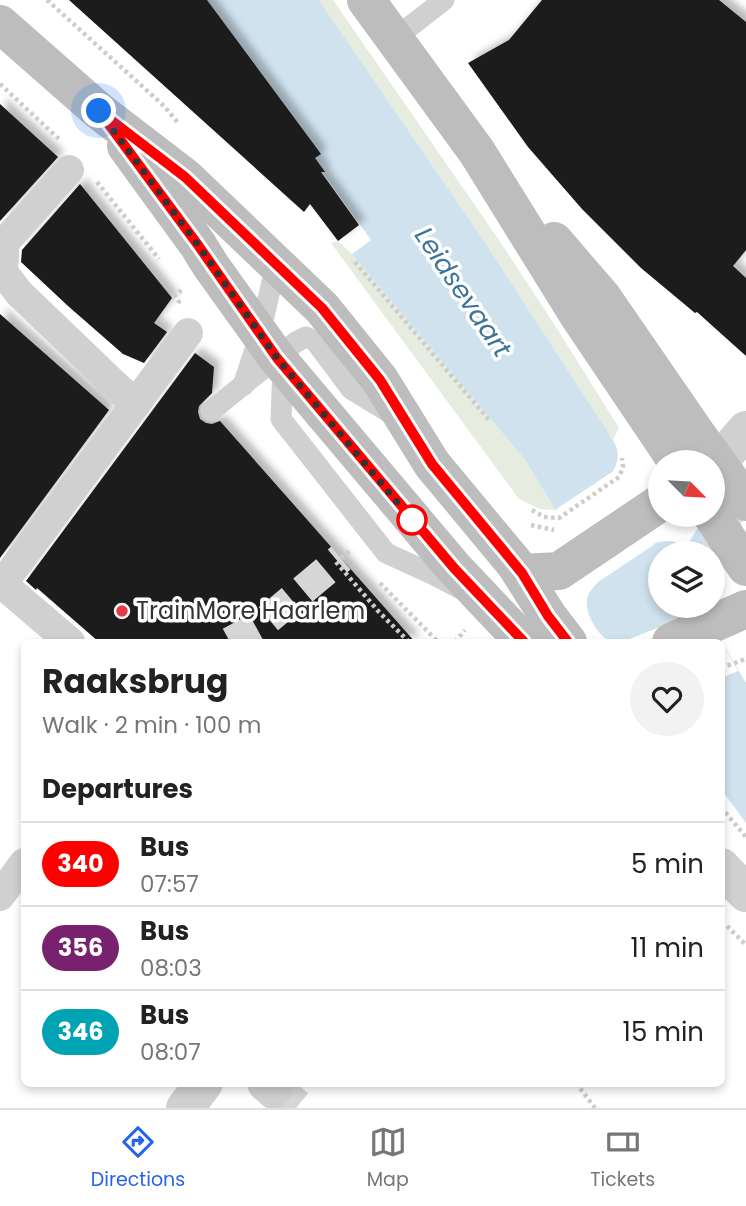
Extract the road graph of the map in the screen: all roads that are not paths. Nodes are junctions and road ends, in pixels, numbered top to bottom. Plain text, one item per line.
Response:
1 (366, 0) edge
2 (444, 0) edge
3 (0, 24) edge
4 (394, 39) junction
5 (99, 111) junction
6 (477, 152) junction
7 (68, 158) road end
8 (276, 264) junction
9 (0, 267) edge
10 (188, 333) dead end
11 (274, 352) junction
12 (243, 386) junction
13 (136, 404) junction
14 (211, 411) dead end
15 (406, 423) junction
16 (746, 430) edge
17 (669, 450) edge
18 (727, 479) edge
19 (648, 511) edge
20 (556, 558) junction
21 (3, 582) edge
22 (733, 615) edge
23 (546, 636) edge
24 (67, 639) edge
25 (678, 639) edge
26 (21, 867) edge
27 (725, 871) edge
28 (746, 892) edge
29 (0, 896) edge
30 (201, 1087) edge
31 (185, 1108) edge

1 - 4 main road
2 - 4 lane
3 - 5 main road
4 - 6 main road
5 - 8 main road
5 - 11 main road
6 - 17 main road
6 - 18 main road
7 - 9 street
8 - 11 lane
8 - 15 main road
9 - 13 street
10 - 13 street
11 - 12 lane
11 - 12 lane
11 - 15 lane
11 - 23 main road
12 - 14 lane
13 - 21 street
15 - 20 main road
16 - 18 street
19 - 20 main road
20 - 23 main road
21 - 24 street
22 - 25 main road
26 - 29 street
27 - 28 street
30 - 31 street

